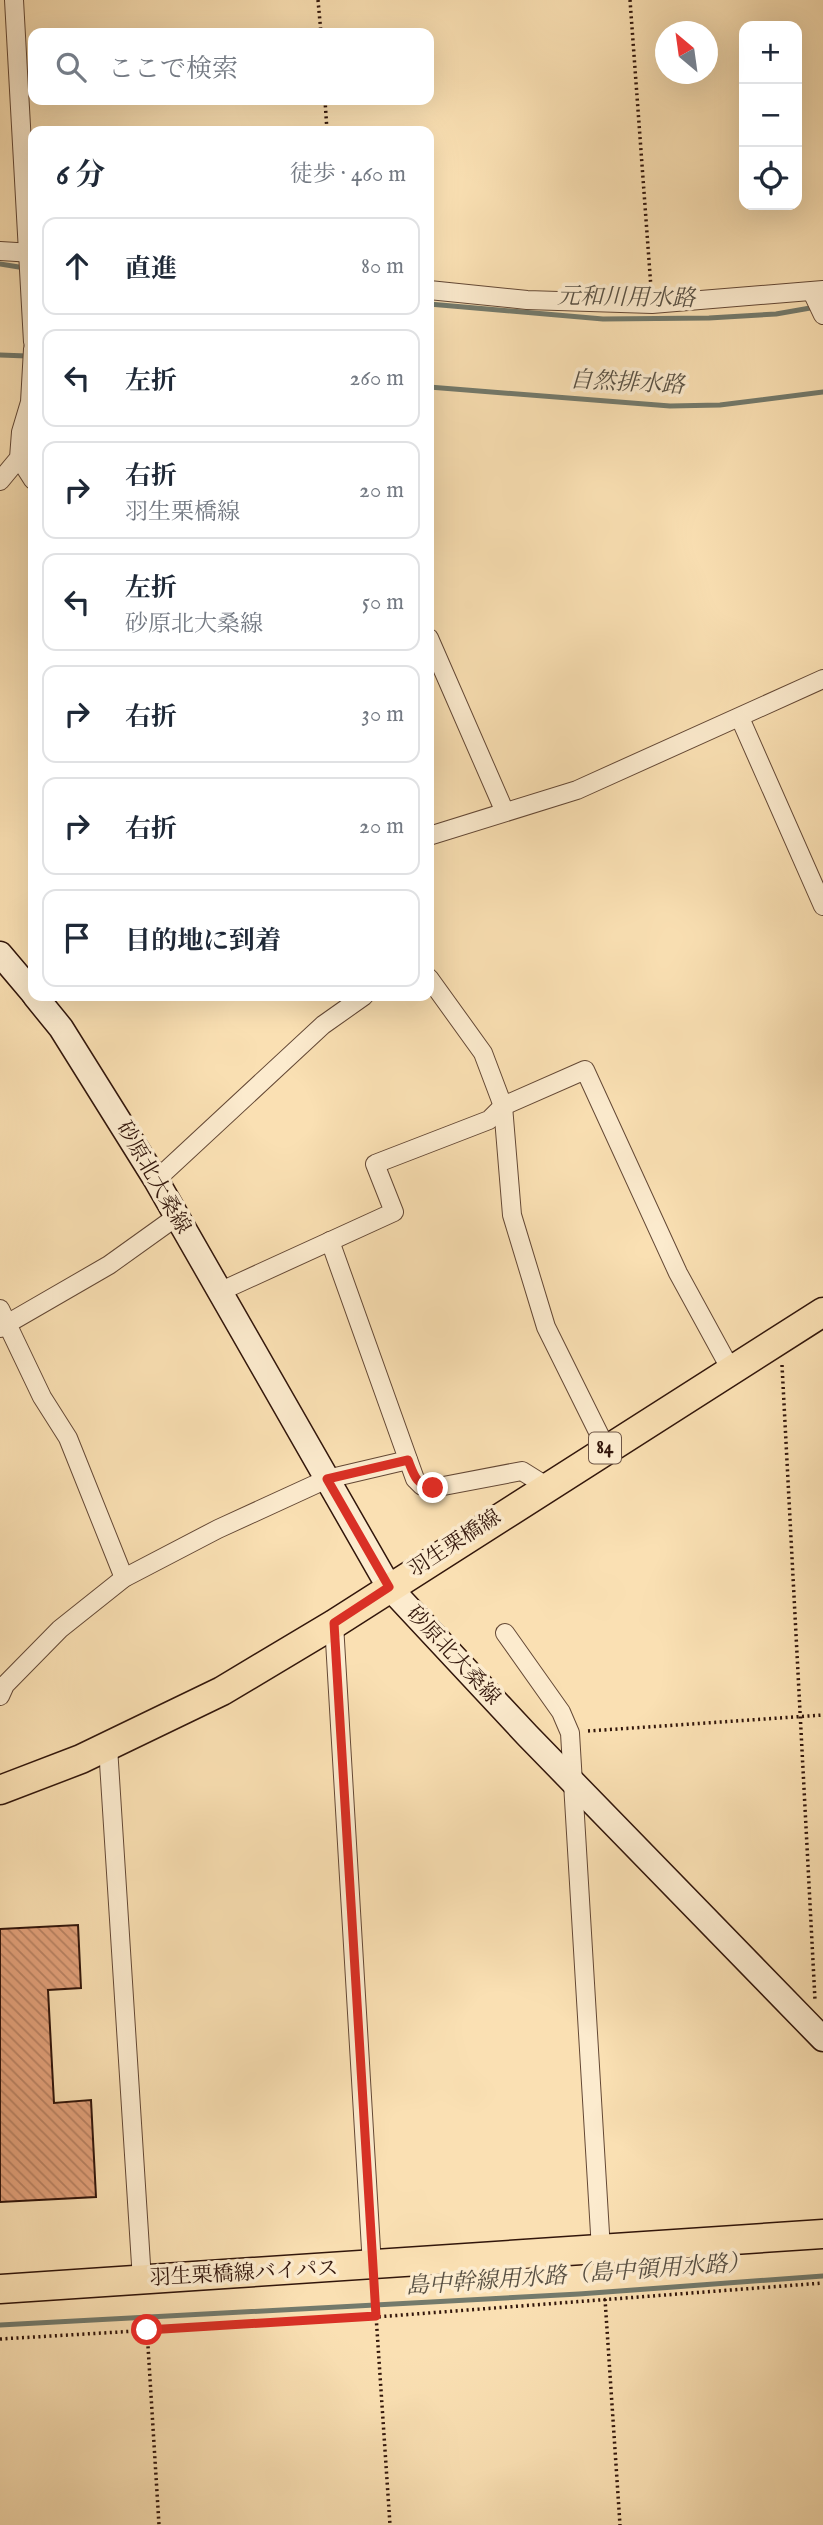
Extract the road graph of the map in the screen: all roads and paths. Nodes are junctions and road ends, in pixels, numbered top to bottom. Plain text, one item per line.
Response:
1 (14, 0) edge
2 (318, 0) edge
3 (630, 0) edge
4 (321, 28) edge
5 (325, 105) edge
6 (327, 126) edge
7 (28, 208) edge
8 (0, 251) edge
9 (28, 253) edge
10 (434, 291) edge
11 (818, 291) edge
12 (652, 304) junction
13 (823, 316) edge
14 (28, 409) edge
15 (19, 458) junction
16 (28, 472) edge
17 (0, 481) edge
18 (434, 649) edge
19 (823, 680) edge
20 (740, 718) junction
21 (504, 810) junction
22 (434, 834) edge
23 (823, 906) edge
24 (0, 954) edge
25 (28, 982) edge
26 (434, 985) edge
27 (42, 1001) edge
28 (357, 1001) edge
29 (503, 1106) junction
30 (156, 1180) junction
31 (176, 1217) junction
32 (330, 1241) junction
33 (219, 1292) junction
34 (823, 1312) edge
35 (2, 1320) edge
36 (781, 1338) junction
37 (731, 1370) junction
38 (606, 1448) junction
39 (408, 1460) junction
40 (327, 1479) junction
41 (546, 1486) junction
42 (124, 1578) junction
43 (389, 1587) junction
44 (334, 1623) junction
45 (505, 1633) dead end
46 (0, 1696) edge
47 (823, 1715) edge
48 (798, 1717) junction
49 (570, 1733) junction
50 (107, 1747) junction
51 (571, 1781) junction
52 (0, 1790) edge
53 (820, 2036) edge
54 (823, 2234) edge
55 (600, 2250) junction
56 (372, 2266) junction
57 (142, 2280) junction
58 (823, 2283) edge
59 (0, 2288) edge
60 (605, 2299) junction
61 (376, 2316) junction
62 (147, 2330) junction
63 (0, 2339) edge
64 (159, 2525) edge
65 (390, 2525) edge
66 (620, 2525) edge

1 - 7 street
2 - 4 path
3 - 12 path
5 - 6 path
8 - 9 street
10 - 12 street
11 - 12 street
11 - 13 street
14 - 15 street
15 - 16 street
15 - 17 street
18 - 21 street
19 - 20 street
20 - 21 street
20 - 23 street
21 - 22 street
24 - 25 main road, 砂原北大桑線
26 - 29 street
27 - 30 main road, 砂原北大桑線
28 - 30 street
29 - 32 street
29 - 37 street
29 - 38 street
30 - 31 main road, 砂原北大桑線
31 - 33 main road, 砂原北大桑線
31 - 35 street
32 - 33 street
32 - 39 street
33 - 40 main road, 砂原北大桑線
34 - 36 main road, 羽生栗橋線 / 84
35 - 42 street
36 - 37 main road, 羽生栗橋線 / 84
36 - 48 path
37 - 38 main road, 羽生栗橋線 / 84
38 - 41 main road, 羽生栗橋線 / 84
39 - 40 street
39 - 41 street
40 - 42 street
40 - 43 main road, 砂原北大桑線
41 - 43 main road, 羽生栗橋線 / 84
42 - 46 street
43 - 44 main road, 羽生栗橋線 / 84
43 - 51 main road, 砂原北大桑線
44 - 50 main road, 羽生栗橋線 / 84
44 - 56 street
45 - 49 street
47 - 48 path
48 - 49 path
48 - 53 path
49 - 51 street
50 - 52 main road, 羽生栗橋線 / 84
50 - 57 street
51 - 53 main road, 砂原北大桑線
51 - 55 street
54 - 55 main road, 羽生栗橋線バイパス
55 - 56 main road, 羽生栗橋線バイパス
56 - 57 main road, 羽生栗橋線バイパス
56 - 61 path
57 - 59 main road, 羽生栗橋線バイパス
58 - 60 path
60 - 61 path
60 - 66 path
61 - 62 path
61 - 65 path
62 - 63 path
62 - 64 path

